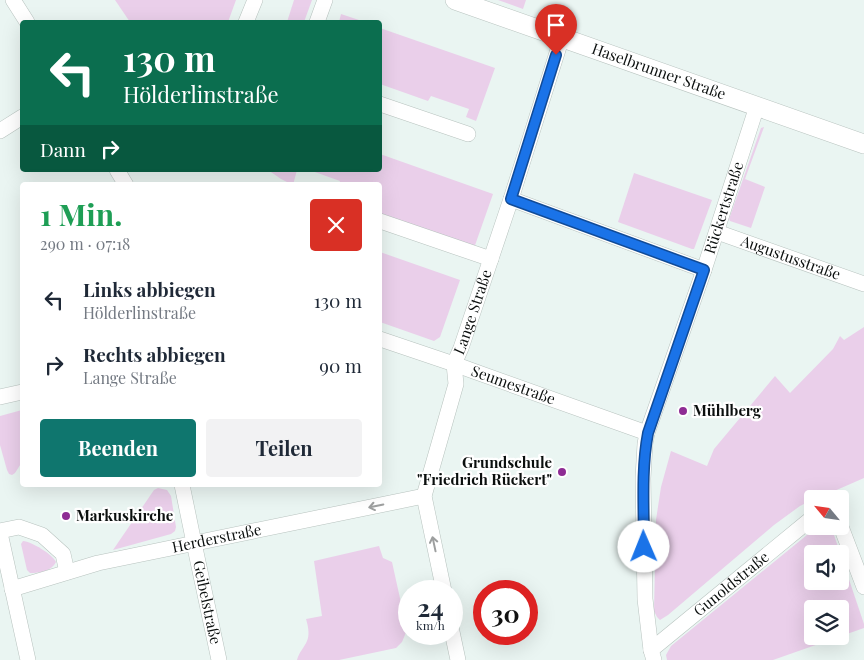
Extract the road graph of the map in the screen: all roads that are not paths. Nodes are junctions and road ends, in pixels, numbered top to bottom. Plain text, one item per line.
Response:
1 (13, 0) edge
2 (254, 0) edge
3 (325, 0) edge
4 (455, 0) edge
5 (26, 20) edge
6 (247, 20) edge
7 (318, 20) edge
8 (562, 37) junction
9 (382, 105) edge
10 (757, 106) junction
11 (20, 118) edge
12 (0, 131) edge
13 (468, 134) dead end
14 (864, 144) edge
15 (511, 199) junction
16 (382, 222) edge
17 (717, 232) junction
18 (491, 259) junction
19 (704, 270) junction
20 (864, 284) edge
21 (382, 340) edge
22 (454, 364) junction
23 (20, 392) edge
24 (0, 397) edge
25 (648, 433) junction
26 (182, 487) edge
27 (424, 496) junction
28 (804, 525) edge
29 (0, 532) edge
30 (844, 535) edge
31 (194, 543) junction
32 (67, 572) junction
33 (442, 580) edge
34 (864, 587) edge
35 (12, 589) junction
36 (455, 645) edge
37 (652, 655) edge
38 (28, 660) edge
39 (219, 660) edge
40 (458, 660) edge

1 - 5 street
2 - 6 street
3 - 7 street
4 - 8 street, Haselbrunner Straße
8 - 10 street, Haselbrunner Straße
8 - 15 street, Lange Straße
9 - 13 street
10 - 14 street, Haselbrunner Straße
10 - 17 street, Rückertstraße
11 - 12 street
15 - 18 street, Lange Straße
15 - 19 street
16 - 18 street
17 - 19 street, Rückertstraße
17 - 20 street, Augustusstraße
18 - 22 street, Lange Straße
19 - 25 street, Rückertstraße
21 - 22 street, Seumestraße
22 - 25 street, Seumestraße
22 - 27 street, Lange Straße
23 - 24 street
25 - 37 street, Rückertstraße
26 - 31 street, Geibelstraße
27 -> 31 street, Herderstraße
33 -> 27 street, Lange Straße
28 - 37 street, Gunoldstraße
29 - 32 street
29 - 35 street
30 - 34 street
31 - 32 street, Herderstraße
31 - 39 street, Geibelstraße
32 - 35 street, Herderstraße
35 - 38 street
36 - 40 street

